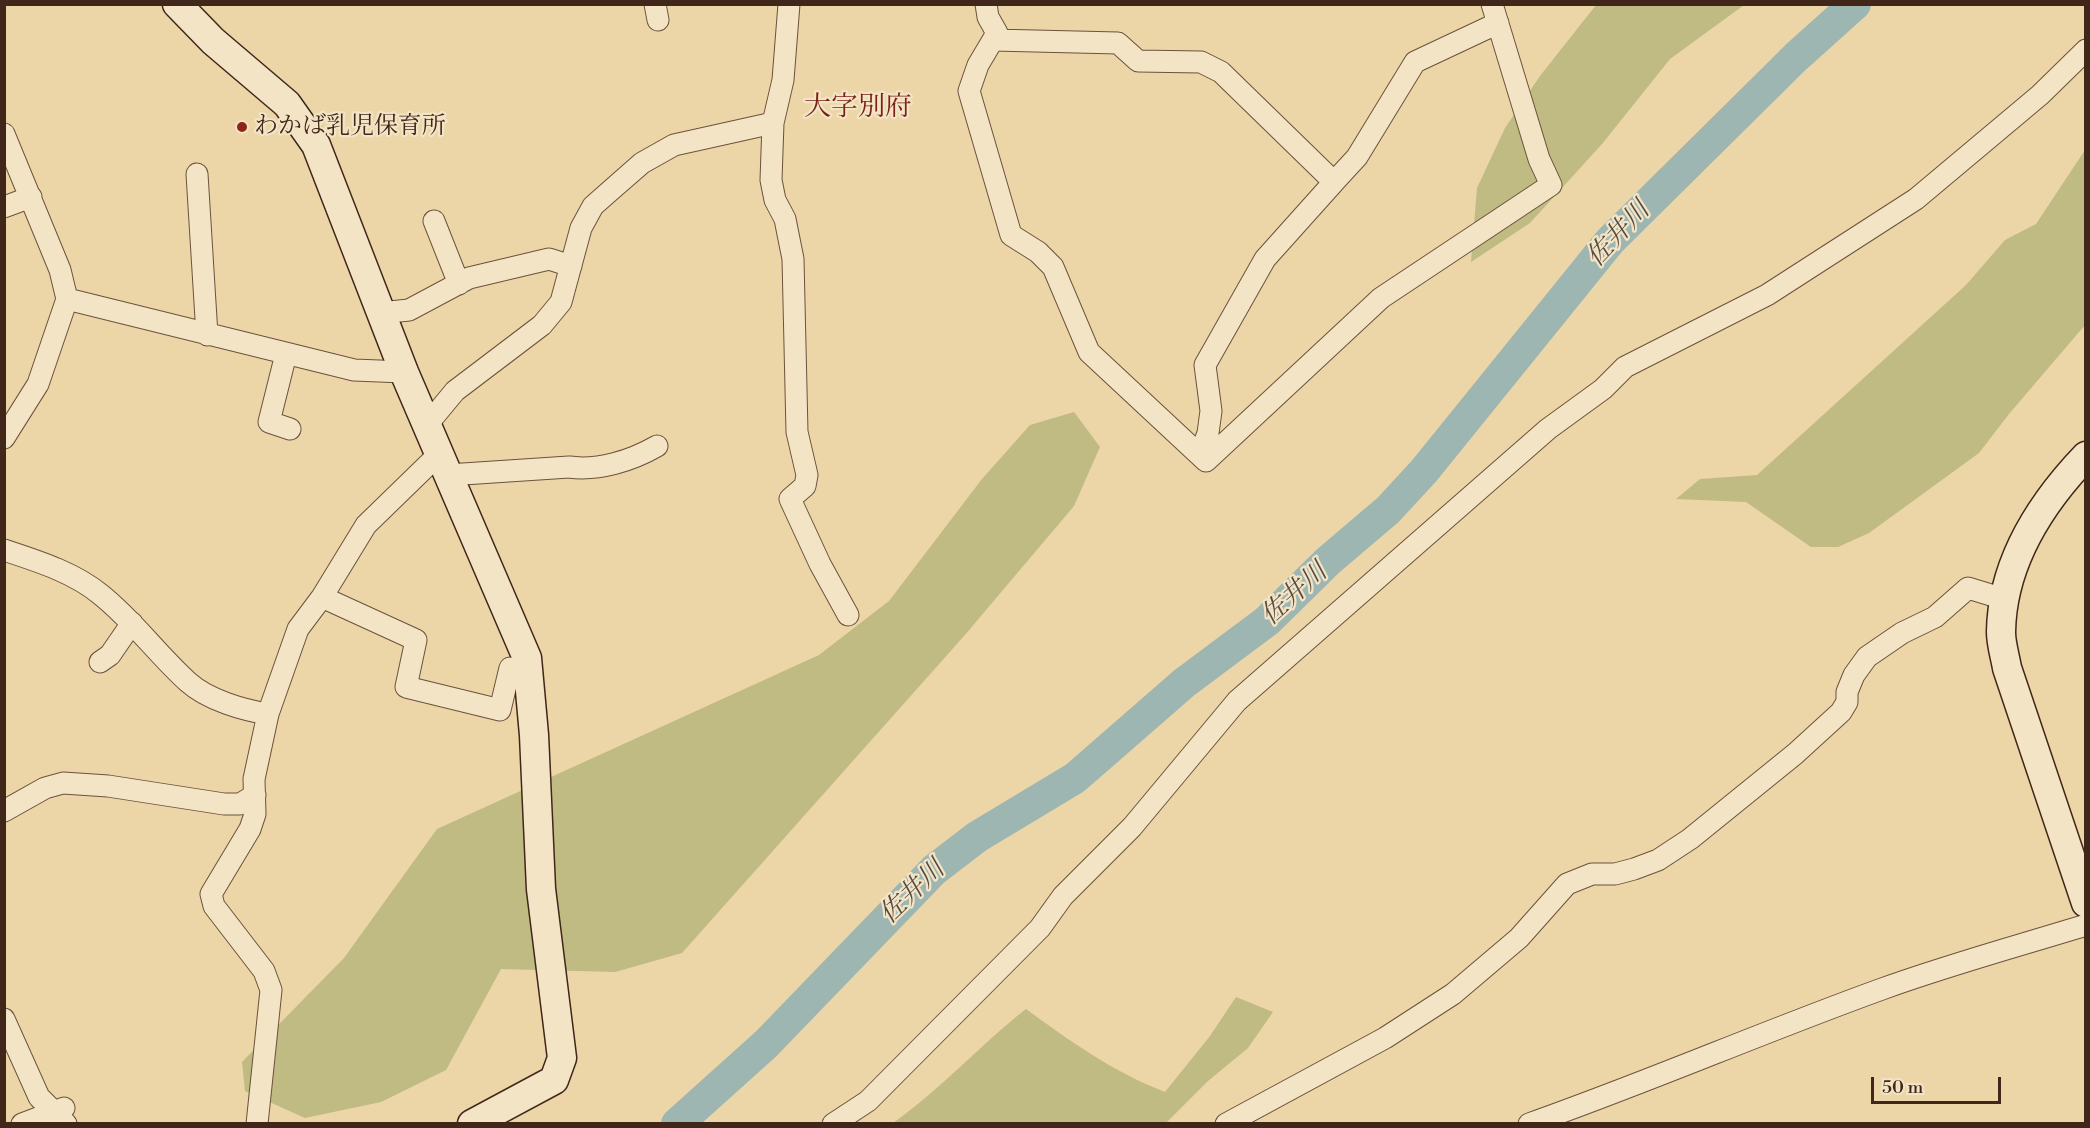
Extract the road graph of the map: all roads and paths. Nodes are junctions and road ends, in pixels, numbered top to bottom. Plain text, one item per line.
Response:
1 (177, 4) edge
2 (789, 4) edge
3 (986, 4) edge
4 (1495, 14) edge
5 (993, 40) junction
6 (2085, 50) edge
7 (774, 123) junction
8 (4, 134) edge
9 (197, 174) dead end
10 (1334, 182) junction
11 (30, 197) junction
12 (4, 207) edge
13 (434, 221) dead end
14 (571, 266) junction
15 (459, 284) junction
16 (67, 299) junction
17 (380, 313) junction
18 (207, 334) junction
19 (286, 354) junction
20 (404, 372) junction
21 (426, 426) junction
22 (290, 429) dead end
23 (4, 438) edge
24 (657, 446) dead end
25 (1200, 455) junction
26 (2085, 456) edge
27 (443, 465) junction
28 (4, 550) edge
29 (322, 597) junction
30 (2004, 599) junction
31 (848, 615) dead end
32 (132, 623) junction
33 (100, 662) dead end
34 (529, 671) junction
35 (268, 714) junction
36 (255, 795) junction
37 (4, 811) edge
38 (2085, 903) edge
39 (2085, 925) edge
40 (4, 1019) edge
41 (9, 1043) edge
42 (62, 1114) edge
43 (22, 1124) edge
44 (257, 1124) edge
45 (472, 1124) edge
46 (833, 1124) edge
47 (1226, 1124) edge
48 (1529, 1124) edge

1 - 17 street
2 - 7 street
3 - 5 street
4 - 10 street
4 - 25 street
5 - 10 street
5 - 25 street
6 - 46 street
7 - 14 street
7 - 31 street
8 - 11 street
9 - 18 street
10 - 25 street
11 - 12 street
11 - 16 street
13 - 15 street
14 - 15 street
14 - 21 street
15 - 17 street
16 - 18 street
16 - 23 street
17 - 20 street
18 - 19 street
19 - 20 street
19 - 22 street
20 - 21 street
21 - 27 street
24 - 27 street
26 - 30 street
27 - 29 street
27 - 34 street
28 - 32 street
29 - 34 street
29 - 35 street
30 - 38 street
30 - 47 street
32 - 33 street
32 - 35 street
34 - 45 street
35 - 36 street
36 - 37 street
36 - 44 street
39 - 48 street
40 - 41 street
41 - 42 street
42 - 43 street

